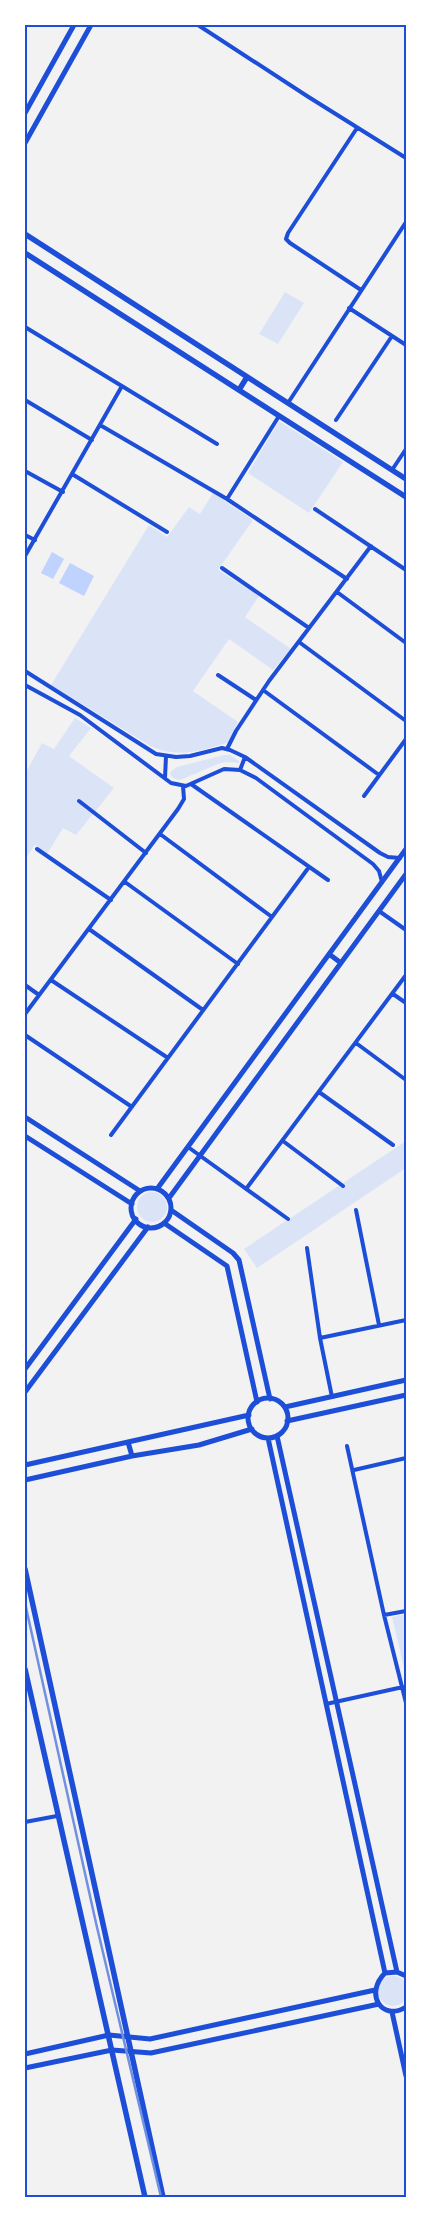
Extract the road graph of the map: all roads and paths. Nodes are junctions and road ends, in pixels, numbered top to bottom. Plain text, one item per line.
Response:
1 (74, 25) edge
2 (91, 25) edge
3 (198, 25) edge
4 (25, 114) edge
5 (357, 128) junction
6 (25, 144) edge
7 (406, 158) edge
8 (406, 222) edge
9 (25, 234) edge
10 (25, 253) edge
11 (361, 290) junction
12 (350, 308) junction
13 (25, 327) edge
14 (392, 336) junction
15 (406, 346) edge
16 (247, 377) junction
17 (122, 386) junction
18 (239, 390) junction
19 (25, 400) edge
20 (288, 403) junction
21 (279, 416) junction
22 (336, 420) dead end
23 (100, 425) junction
24 (92, 440) junction
25 (217, 444) dead end
26 (406, 448) edge
27 (392, 470) junction
28 (25, 471) edge
29 (72, 474) junction
30 (406, 479) edge
31 (63, 492) junction
32 (406, 497) edge
33 (227, 499) junction
34 (315, 509) dead end
35 (167, 532) dead end
36 (25, 535) edge
37 (35, 540) junction
38 (371, 546) junction
39 (25, 556) edge
40 (222, 568) dead end
41 (406, 570) edge
42 (347, 579) junction
43 (337, 592) junction
44 (309, 628) junction
45 (299, 642) junction
46 (406, 642) edge
47 (25, 671) edge
48 (218, 675) dead end
49 (25, 685) edge
50 (263, 690) junction
51 (256, 700) junction
52 (406, 721) edge
53 (406, 739) edge
54 (227, 749) junction
55 (166, 756) junction
56 (244, 757) junction
57 (240, 770) junction
58 (379, 775) junction
59 (165, 778) junction
60 (191, 784) junction
61 (183, 786) junction
62 (364, 796) dead end
63 (79, 801) dead end
64 (319, 810) junction
65 (313, 820) junction
66 (160, 834) junction
67 (37, 849) dead end
68 (406, 849) edge
69 (146, 853) junction
70 (400, 858) junction
71 (309, 867) junction
72 (406, 874) edge
73 (328, 880) dead end
74 (125, 882) junction
75 (382, 882) junction
76 (112, 900) junction
77 (379, 911) junction
78 (272, 917) junction
79 (89, 930) junction
80 (406, 930) edge
81 (329, 954) junction
82 (341, 963) junction
83 (238, 964) junction
84 (406, 975) edge
85 (51, 980) junction
86 (25, 985) edge
87 (393, 994) junction
88 (39, 995) junction
89 (406, 1003) edge
90 (203, 1010) junction
91 (25, 1014) edge
92 (25, 1035) edge
93 (356, 1043) junction
94 (168, 1058) junction
95 (406, 1080) edge
96 (320, 1092) junction
97 (132, 1107) junction
98 (25, 1117) edge
99 (111, 1135) dead end
100 (25, 1136) edge
101 (282, 1141) junction
102 (393, 1145) dead end
103 (188, 1147) junction
104 (201, 1154) junction
105 (343, 1186) dead end
106 (157, 1189) junction
107 (246, 1189) junction
108 (140, 1191) junction
109 (169, 1198) junction
110 (132, 1204) junction
111 (171, 1210) junction
112 (356, 1210) dead end
113 (136, 1219) junction
114 (288, 1219) dead end
115 (164, 1223) junction
116 (148, 1227) junction
117 (307, 1248) dead end
118 (406, 1320) edge
119 (379, 1325) junction
120 (320, 1338) junction
121 (25, 1369) edge
122 (406, 1380) edge
123 (25, 1392) edge
124 (406, 1394) edge
125 (332, 1397) junction
126 (270, 1399) junction
127 (257, 1402) junction
128 (284, 1407) junction
129 (249, 1415) junction
130 (288, 1421) junction
131 (252, 1429) junction
132 (277, 1436) junction
133 (268, 1438) junction
134 (128, 1442) junction
135 (347, 1446) dead end
136 (132, 1456) junction
137 (406, 1458) edge
138 (25, 1465) edge
139 (354, 1470) junction
140 (25, 1480) edge
141 (25, 1569) edge
142 (406, 1611) edge
143 (384, 1615) junction
144 (25, 1669) edge
145 (403, 1687) junction
146 (336, 1702) junction
147 (406, 1703) edge
148 (326, 1704) junction
149 (58, 1816) junction
150 (25, 1822) edge
151 (397, 1972) junction
152 (385, 1973) junction
153 (406, 1976) edge
154 (375, 1990) junction
155 (379, 2004) junction
156 (405, 2008) edge
157 (392, 2012) junction
158 (406, 2016) edge
159 (109, 2036) junction
160 (127, 2036) junction
161 (112, 2050) junction
162 (130, 2051) junction
163 (25, 2054) edge
164 (25, 2068) edge
165 (406, 2076) edge
166 (145, 2197) edge
167 (162, 2197) edge

1 - 4 street
2 - 6 street
3 - 5 street
5 - 7 street
5 - 11 street
8 - 11 street
9 - 16 main road
10 - 18 main road
11 - 12 street
12 - 14 street
12 - 20 street
13 - 17 street
14 - 15 street
14 - 22 street
16 - 18 main road
16 - 20 main road
17 - 23 street
17 - 25 street
18 - 21 main road
19 - 24 street
20 - 27 main road
21 - 32 main road
21 - 33 street
23 - 24 street
23 - 33 street
24 - 29 street
26 - 27 street
27 - 30 main road
28 - 31 street
29 - 31 street
29 - 35 street
31 - 37 street
33 - 42 street
34 - 38 street
36 - 37 street
37 - 39 street
38 - 41 street
38 - 42 street
40 - 44 street
42 - 43 street
43 - 44 street
43 - 46 street
44 - 45 street
45 - 50 street
45 - 52 street
47 - 55 street
48 - 51 street
49 - 59 street
50 - 51 street
50 - 58 street
51 - 54 street
53 - 58 street
54 - 55 street
54 - 56 street
55 - 59 street
56 - 57 street
56 - 64 street
57 - 60 street
57 - 65 street
58 - 62 street
59 - 61 street
60 - 61 street
60 - 71 street
61 - 66 street
63 - 69 street
64 - 65 street
64 - 70 street
65 - 75 street
66 - 69 street
66 - 78 street
67 - 76 street
68 - 70 street
69 - 74 street
70 - 75 street
71 - 73 street
71 - 78 street
72 - 77 street
74 - 76 street
74 - 83 street
75 - 81 street
76 - 79 street
77 - 80 street
77 - 82 street
78 - 83 street
79 - 85 street
79 - 90 street
81 - 82 street
81 - 103 street
82 - 104 street
83 - 90 street
84 - 87 street
85 - 88 street
85 - 94 street
86 - 88 street
87 - 89 street
87 - 93 street
88 - 91 street
90 - 94 street
92 - 97 street
93 - 95 street
93 - 96 street
94 - 97 street
96 - 101 street
96 - 102 street
97 - 99 street
98 - 108 street
100 - 110 street
101 - 105 street
101 - 107 street
103 - 104 street
103 - 106 street
104 - 107 street
104 - 109 street
106 - 108 street
106 - 109 street
107 - 114 street
108 - 110 street
109 - 111 street
110 - 113 street
111 - 115 street
111 - 126 street
112 - 119 street
113 - 116 street
113 - 121 street
115 - 116 street
115 - 127 street
116 - 123 street
117 - 120 street
118 - 119 street
119 - 120 street
120 - 125 street
122 - 125 street
124 - 130 street
125 - 128 street
126 - 127 street
126 - 128 street
127 - 129 street
128 - 130 street
129 - 131 street
129 - 134 street
130 - 132 street
131 - 133 street
131 - 136 street
132 - 133 street
132 - 146 street
133 - 148 street
134 - 136 street
134 - 138 street
135 - 139 street
136 - 140 street
137 - 139 street
139 - 143 street
141 - 160 main road
142 - 143 street
143 - 145 street
144 - 149 main road
145 - 146 street
145 - 147 street
146 - 148 street
146 - 151 street
148 - 152 street
149 - 150 street
149 - 159 main road
151 - 152 street
151 - 153 street
152 - 154 street
154 - 155 street
154 - 160 street
155 - 157 street
155 - 162 street
156 - 157 street
156 - 158 street
157 - 165 street
159 - 160 street
159 - 161 main road
159 - 163 street
160 - 162 main road
161 - 162 street
161 - 164 street
161 - 166 main road
162 - 167 main road

